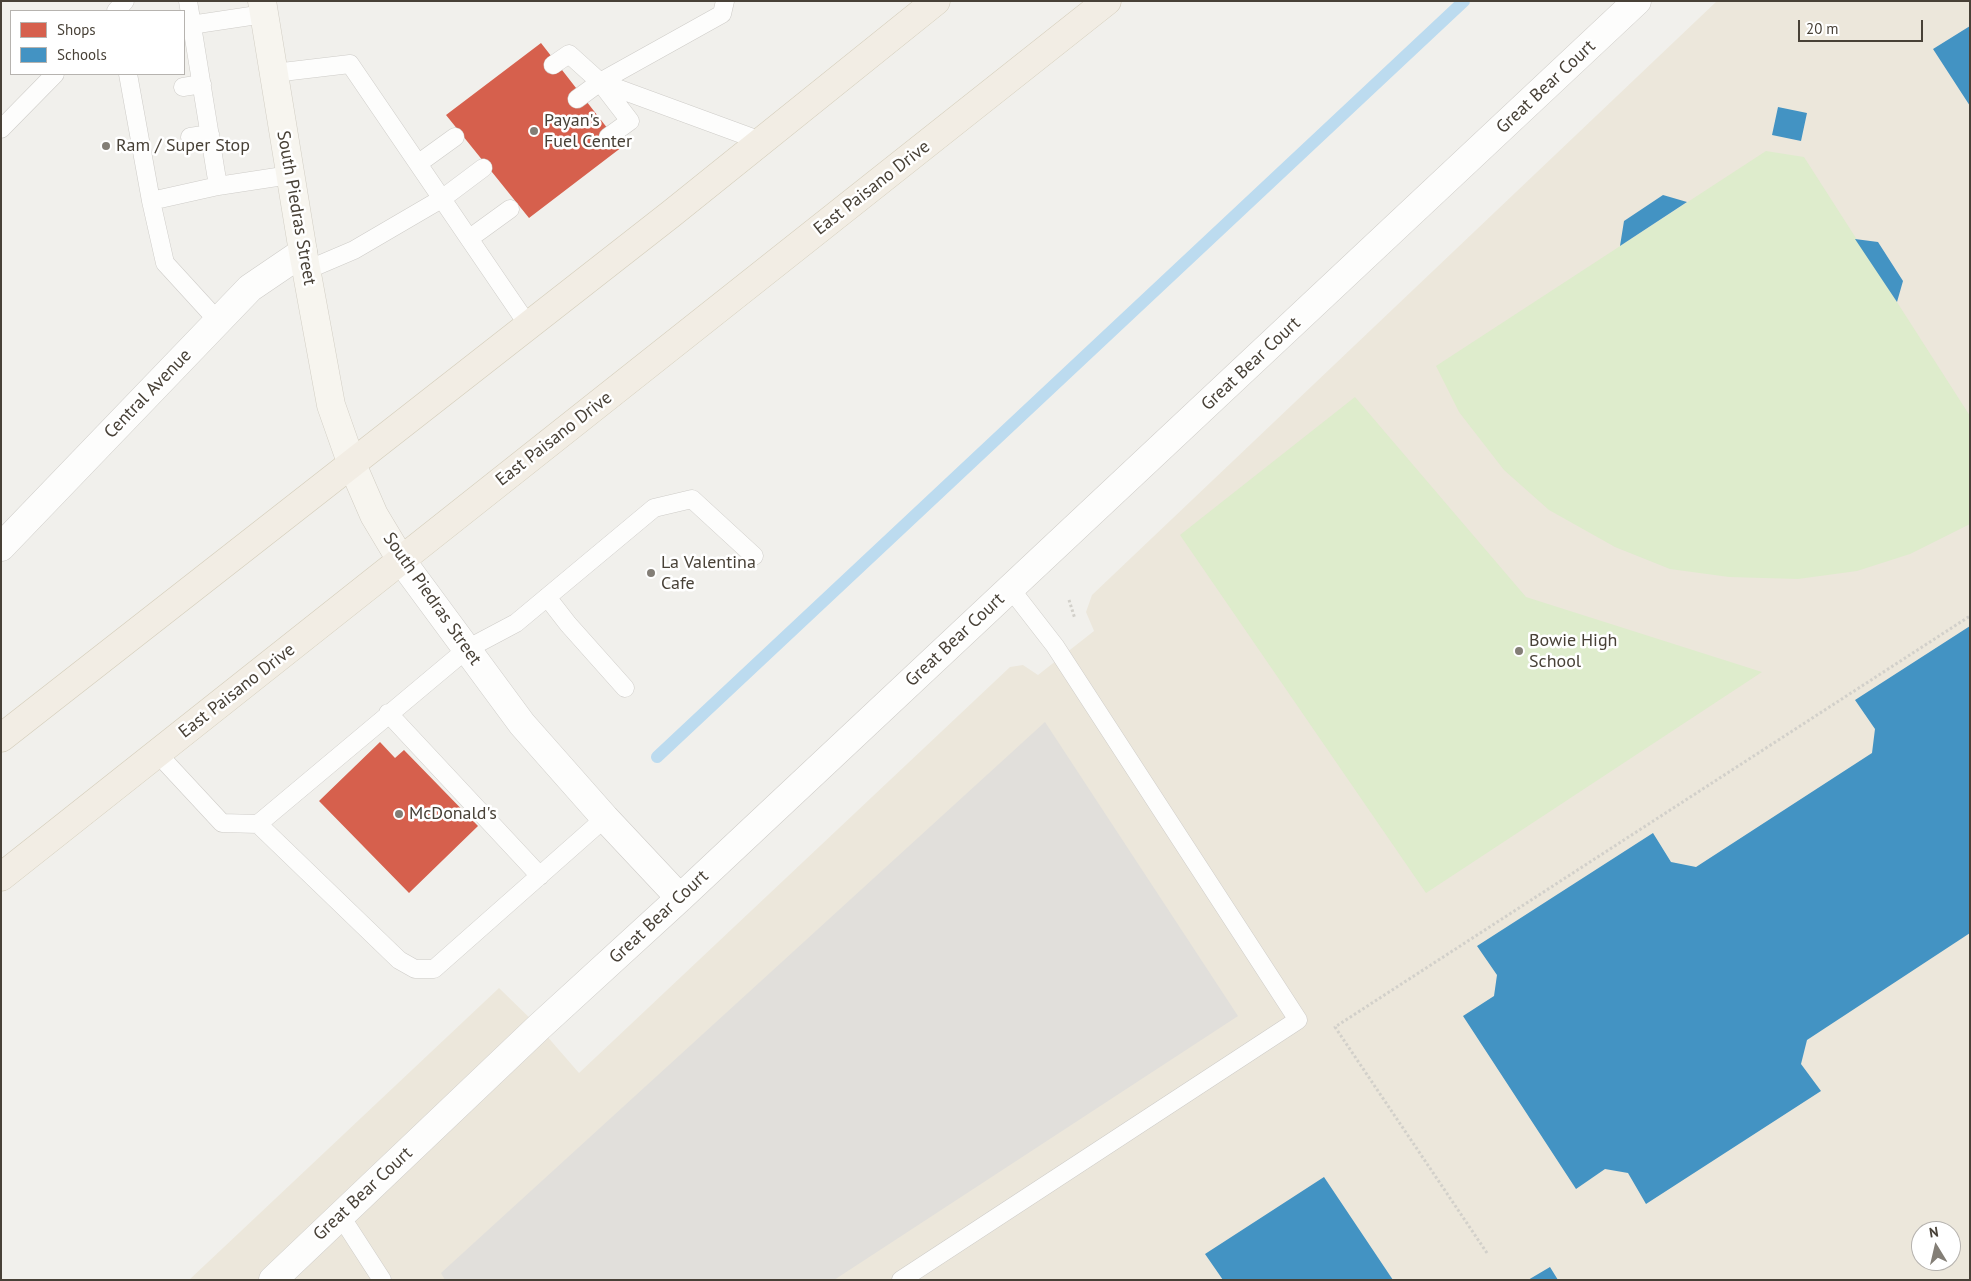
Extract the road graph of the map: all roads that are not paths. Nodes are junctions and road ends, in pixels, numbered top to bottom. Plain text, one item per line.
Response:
1 (188, 1) edge
2 (725, 1) edge
3 (936, 1) edge
4 (1107, 1) edge
5 (1638, 1) edge
6 (263, 8) edge
7 (188, 26) edge
8 (554, 64) dead end
9 (274, 73) junction
10 (54, 75) edge
11 (129, 75) edge
12 (600, 82) junction
13 (202, 84) junction
14 (183, 87) dead end
15 (578, 99) dead end
16 (1, 129) edge
17 (210, 134) junction
18 (190, 137) dead end
19 (455, 137) dead end
20 (608, 137) dead end
21 (761, 141) junction
22 (419, 163) junction
23 (483, 168) dead end
24 (290, 175) junction
25 (218, 186) junction
26 (443, 198) junction
27 (151, 201) junction
28 (510, 209) dead end
29 (470, 238) junction
30 (305, 261) junction
31 (218, 321) junction
32 (528, 325) junction
33 (351, 462) junction
34 (1, 548) edge
35 (754, 556) dead end
36 (401, 560) junction
37 (1010, 588) junction
38 (547, 598) junction
39 (467, 649) junction
40 (625, 688) dead end
41 (388, 713) junction
42 (1, 738) edge
43 (157, 753) junction
44 (604, 818) junction
45 (258, 824) junction
46 (540, 876) junction
47 (1, 877) edge
48 (680, 898) junction
49 (340, 1215) junction
50 (273, 1280) edge
51 (382, 1280) edge
52 (901, 1280) edge

1 - 7 lane
2 - 12 lane
3 - 21 main road
4 - 36 main road, East Paisano Drive
5 - 37 street, Great Bear Court
6 - 7 lane
6 - 9 main road, South Piedras Street
7 - 13 lane
8 - 12 lane
9 - 22 lane
9 - 24 main road, South Piedras Street
10 - 16 lane
11 - 27 lane
12 - 15 lane
12 - 20 lane
12 - 21 lane
13 - 14 lane
13 - 17 lane
17 - 18 lane
17 - 25 lane
19 - 22 lane
21 - 32 main road
22 - 26 lane
23 - 26 lane
24 - 25 lane
24 - 30 main road, South Piedras Street
25 - 27 lane
26 - 29 lane
26 - 30 lane
27 - 31 lane
28 - 29 lane
29 - 32 lane
30 - 31 street, Central Avenue
30 - 33 main road, South Piedras Street
31 - 34 street, Central Avenue
32 - 33 main road
33 - 36 main road, South Piedras Street
33 - 42 main road
35 - 38 lane
36 - 39 street, South Piedras Street
36 - 43 main road, East Paisano Drive
37 - 48 street, Great Bear Court
37 - 52 lane
38 - 39 lane
38 - 40 lane
39 - 41 lane
39 - 44 street, South Piedras Street
41 - 45 lane
41 - 46 lane
43 - 45 lane
43 - 47 main road, East Paisano Drive
44 - 46 lane
44 - 48 street, South Piedras Street
45 - 46 lane
48 - 49 street, Great Bear Court
49 - 50 street, Great Bear Court
49 - 51 lane

